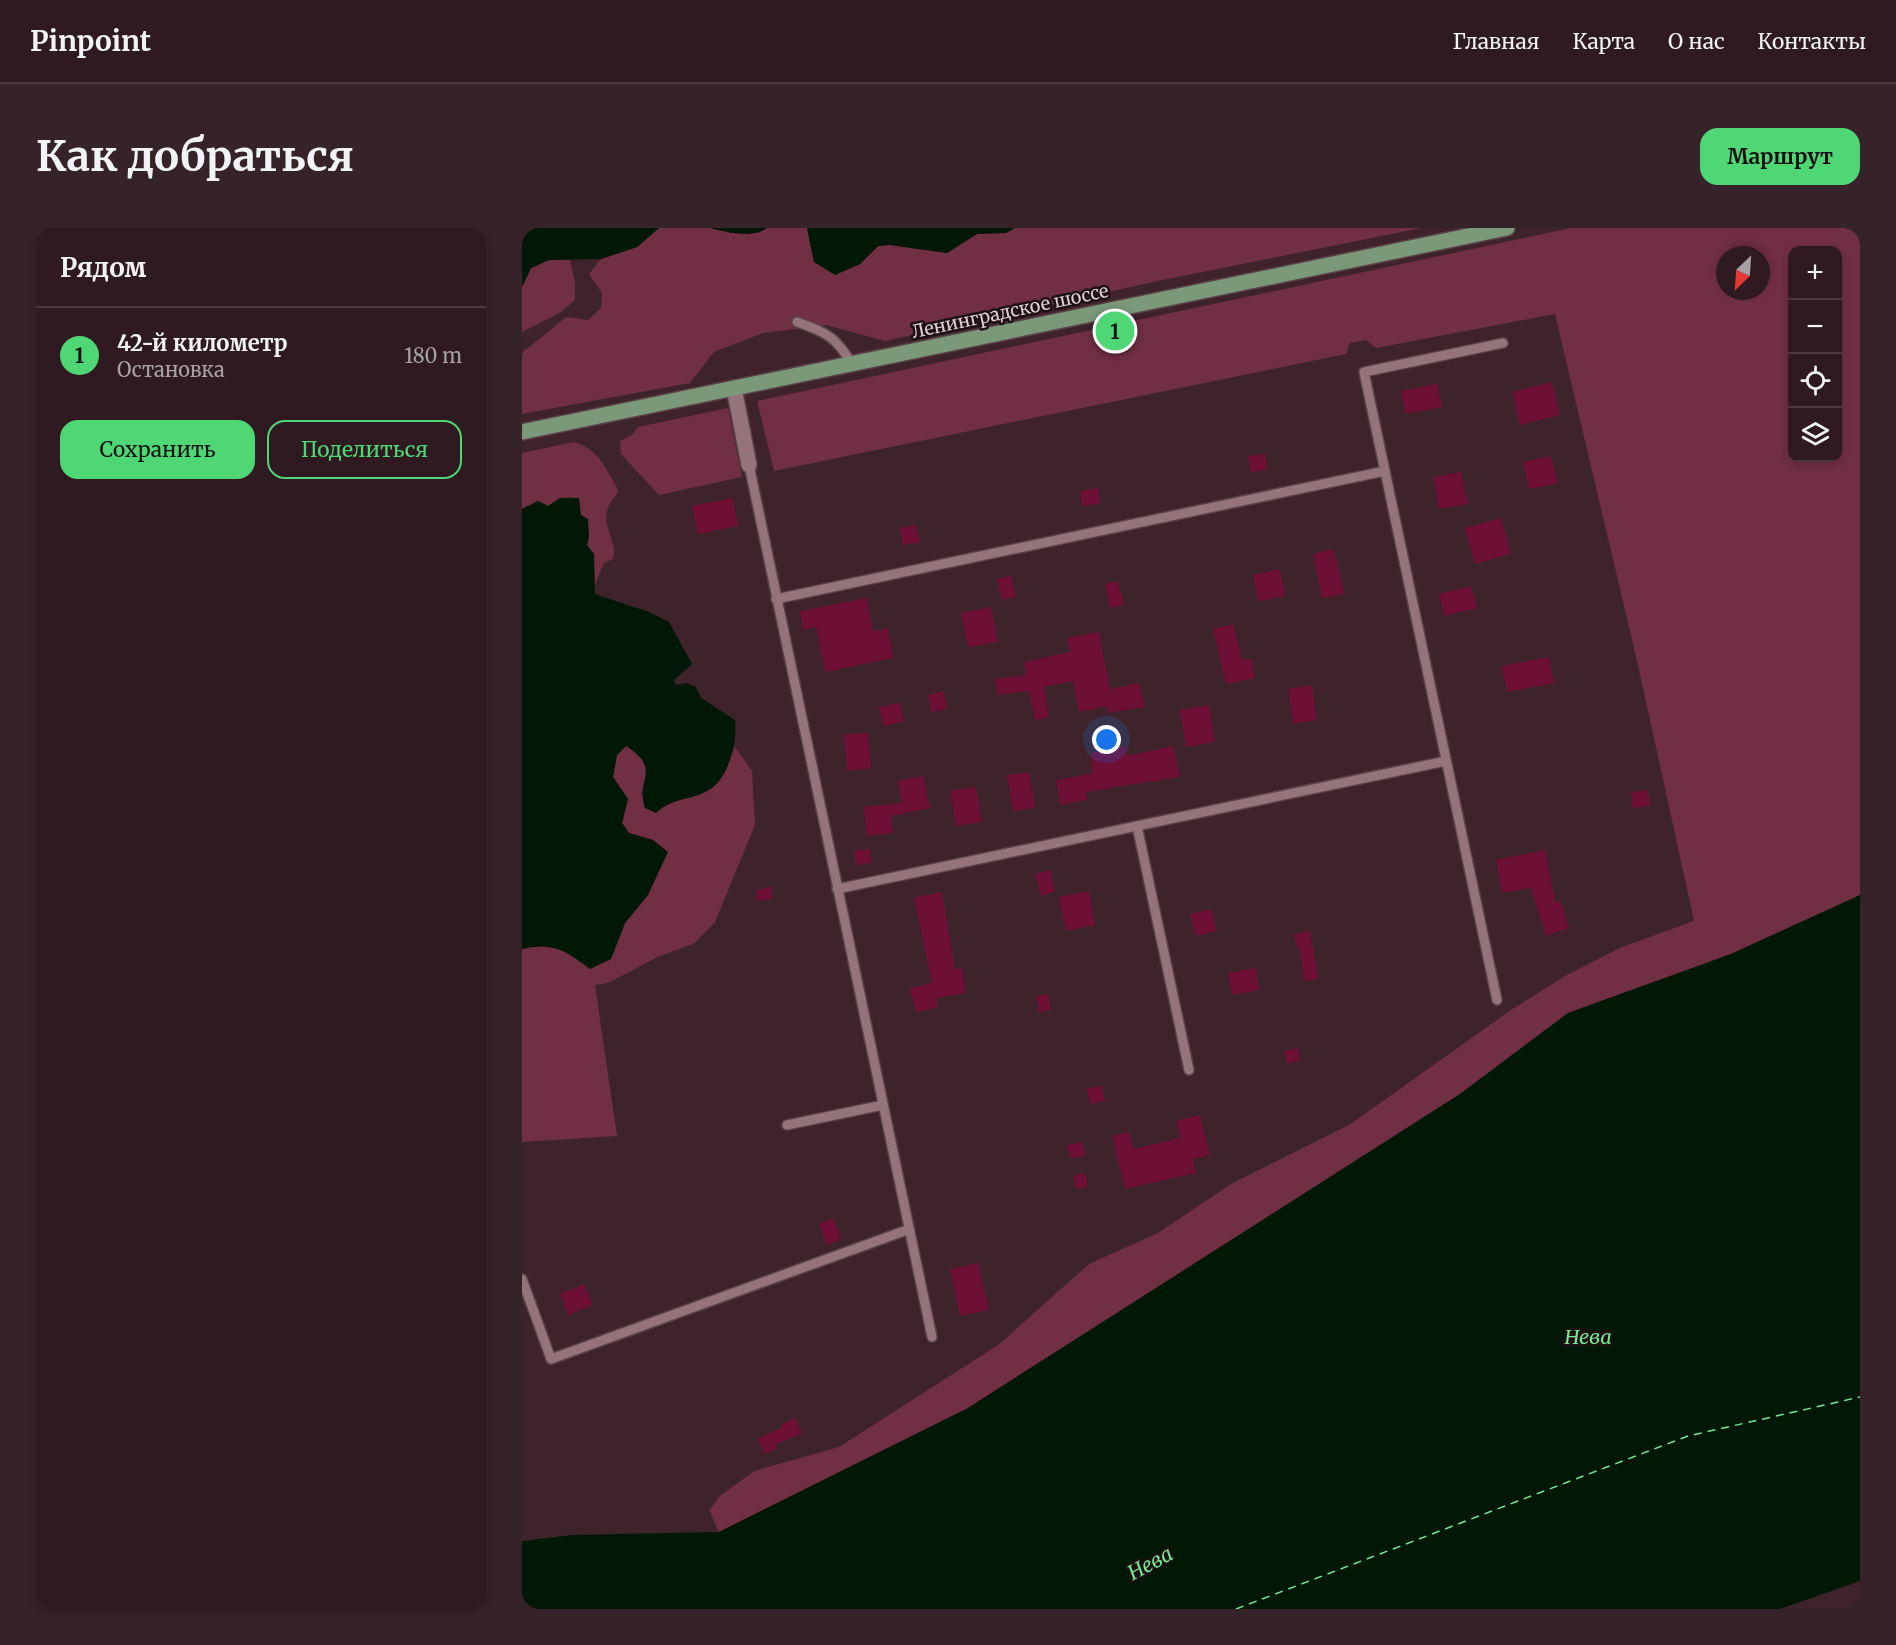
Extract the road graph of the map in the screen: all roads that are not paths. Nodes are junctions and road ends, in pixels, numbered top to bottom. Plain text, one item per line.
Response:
1 (1507, 228) edge
2 (797, 322) dead end
3 (1503, 343) dead end
4 (852, 364) junction
5 (734, 388) junction
6 (522, 432) edge
7 (749, 465) joint
8 (1385, 471) junction
9 (776, 599) junction
10 (1446, 761) junction
11 (1137, 826) junction
12 (837, 889) junction
13 (1497, 1000) dead end
14 (1189, 1070) dead end
15 (883, 1105) junction
16 (787, 1125) dead end
17 (907, 1230) junction
18 (522, 1279) edge
19 (932, 1337) dead end

1 - 4 main road, Ленинградское шоссе
2 - 4 lane
3 - 8 lane
4 - 5 main road, Ленинградское шоссе
5 - 6 main road, Ленинградское шоссе
5 - 7 street
7 - 9 lane
8 - 9 lane
8 - 10 lane
9 - 12 lane
10 - 11 lane
10 - 13 lane
11 - 12 lane
11 - 14 lane
12 - 15 lane
15 - 16 lane
15 - 17 lane
17 - 18 lane
17 - 19 lane

